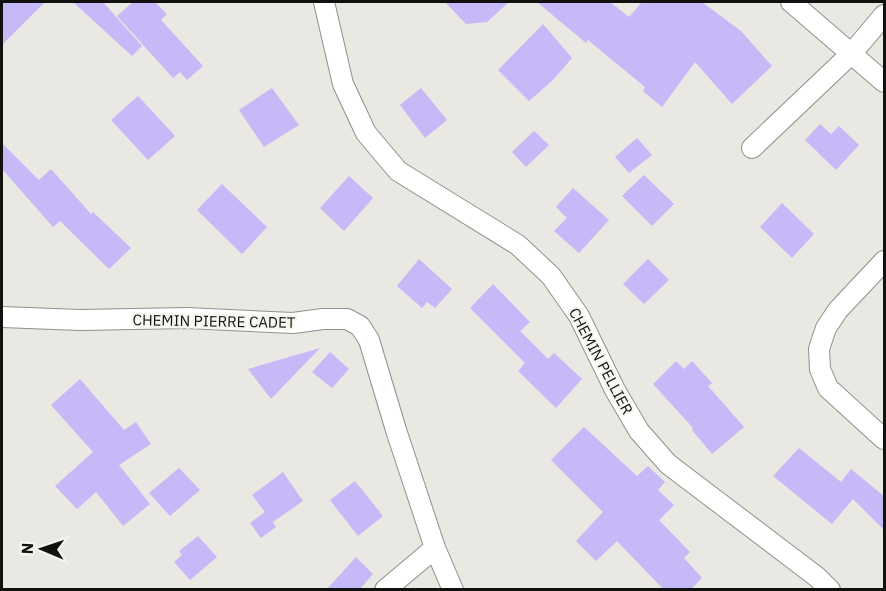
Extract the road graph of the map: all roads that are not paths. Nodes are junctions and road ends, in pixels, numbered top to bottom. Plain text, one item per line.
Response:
1 (324, 2) edge
2 (791, 2) edge
3 (885, 15) edge
4 (852, 53) junction
5 (885, 82) edge
6 (752, 148) dead end
7 (885, 261) edge
8 (2, 317) edge
9 (885, 439) edge
10 (435, 548) junction
11 (385, 590) edge
12 (453, 590) edge
13 (830, 590) edge

1 - 13 street, CHEMIN PELLIER
2 - 4 street
3 - 4 street
4 - 5 street
4 - 6 street
7 - 9 street
8 - 10 street, CHEMIN PIERRE CADET
10 - 11 street
10 - 12 street, CHEMIN PIERRE CADET

